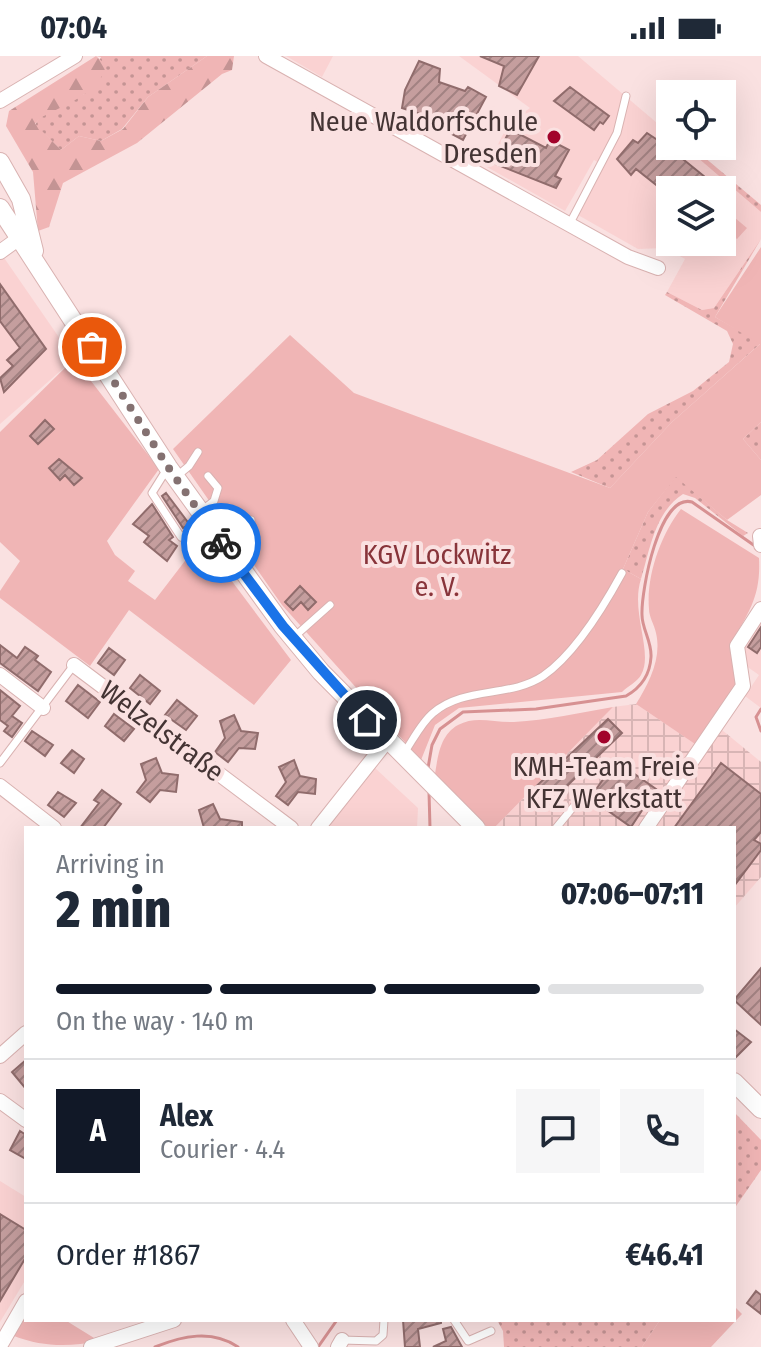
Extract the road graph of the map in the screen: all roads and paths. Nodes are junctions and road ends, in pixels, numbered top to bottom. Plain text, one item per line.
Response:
1 (75, 56) edge
2 (266, 56) edge
3 (626, 96) dead end
4 (0, 101) edge
5 (0, 162) edge
6 (0, 208) edge
7 (568, 225) junction
8 (18, 239) junction
9 (0, 252) edge
10 (658, 268) dead end
11 (40, 269) junction
12 (198, 452) dead end
13 (171, 472) junction
14 (208, 476) dead end
15 (203, 517) junction
16 (251, 520) dead end
17 (761, 534) edge
18 (761, 545) edge
19 (234, 560) junction
20 (622, 573) dead end
21 (330, 605) dead end
22 (761, 609) edge
23 (293, 638) junction
24 (74, 665) joint
25 (0, 675) edge
26 (43, 708) junction
27 (387, 741) junction
28 (404, 758) junction
29 (0, 763) edge
30 (0, 786) edge
31 (574, 806) dead end
32 (51, 826) edge
33 (288, 826) edge
34 (320, 826) edge
35 (474, 826) edge
36 (558, 826) edge
37 (647, 826) edge
38 (24, 1035) edge
39 (0, 1056) edge
40 (736, 1084) edge
41 (0, 1101) edge
42 (761, 1109) edge
43 (24, 1119) edge
44 (24, 1304) edge
45 (168, 1322) edge
46 (294, 1322) edge
47 (384, 1322) edge
48 (455, 1322) edge
49 (491, 1331) dead end
50 (340, 1343) edge
51 (0, 1346) edge
52 (310, 1346) edge
53 (91, 1347) edge

1 - 4 street
2 - 7 street
3 - 7 lane
5 - 11 main road
6 - 8 main road
7 - 10 street
8 - 9 street
8 - 11 main road
11 - 13 main road
12 - 13 lane
13 - 15 main road
13 - 15 lane
14 - 15 lane
15 - 19 main road
16 - 19 lane
17 - 18 street
19 - 23 main road
20 - 28 lane
21 - 23 lane
22 - 37 street
23 - 27 main road
24 - 26 lane, Welzelstraße
24 - 33 street, Welzelstraße
25 - 26 street
26 - 29 lane, Welzelstraße
27 - 28 main road
27 - 34 street
28 - 35 main road
30 - 32 street
31 - 36 lane
38 - 39 street
40 - 42 main road
41 - 43 street
44 - 51 street
45 - 53 street
46 - 52 street
47 - 50 lane
48 - 49 lane

